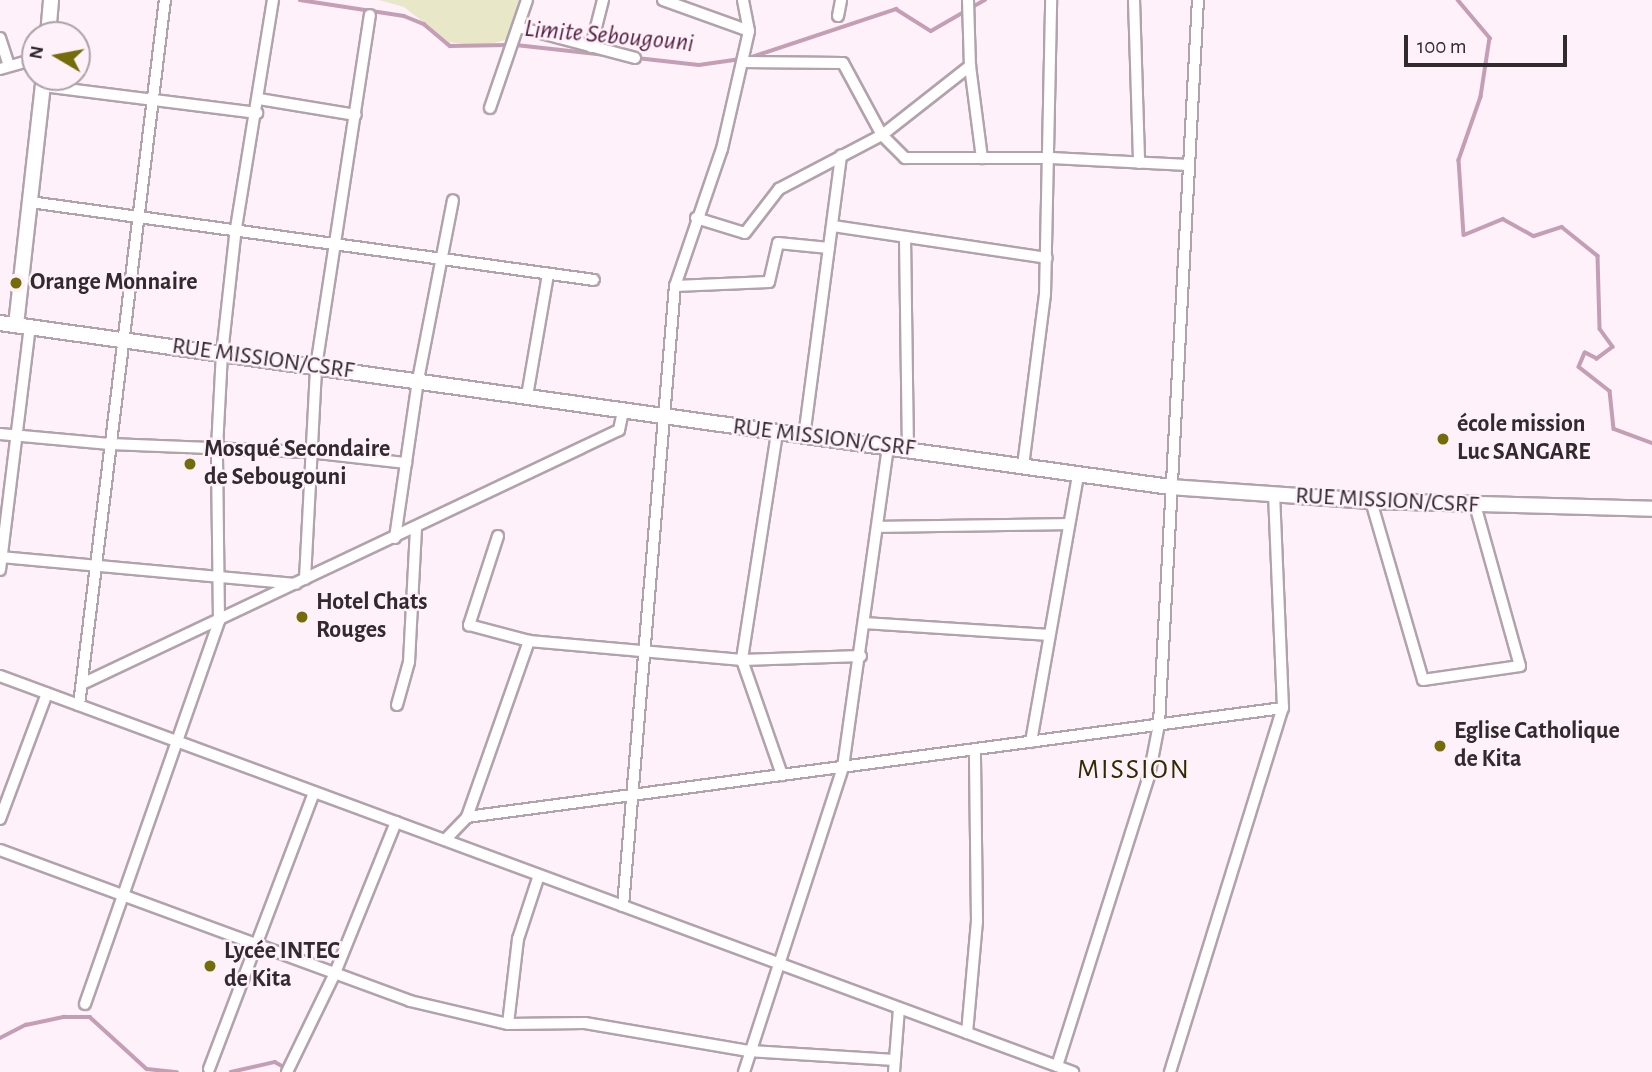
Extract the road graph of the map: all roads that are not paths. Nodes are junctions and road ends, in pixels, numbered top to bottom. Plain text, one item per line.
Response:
1 (51, 0) edge
2 (165, 0) edge
3 (527, 0) edge
4 (603, 0) edge
5 (663, 0) edge
6 (743, 0) edge
7 (841, 0) edge
8 (968, 0) edge
9 (1051, 0) edge
10 (1134, 0) edge
11 (1198, 0) edge
12 (273, 2) edge
13 (370, 15) dead end
14 (838, 16) dead end
15 (49, 21) edge
16 (518, 27) junction
17 (749, 31) junction
18 (0, 38) edge
19 (591, 47) junction
20 (635, 58) dead end
21 (743, 62) junction
22 (970, 66) junction
23 (5, 67) edge
24 (91, 90) edge
25 (42, 91) edge
26 (259, 99) junction
27 (152, 100) junction
28 (490, 108) dead end
29 (257, 113) junction
30 (356, 115) junction
31 (882, 135) junction
32 (841, 155) junction
33 (982, 158) junction
34 (1051, 158) junction
35 (1139, 163) junction
36 (1188, 165) junction
37 (453, 200) dead end
38 (30, 202) junction
39 (138, 215) junction
40 (696, 218) junction
41 (832, 226) junction
42 (236, 228) junction
43 (905, 237) junction
44 (337, 243) junction
45 (829, 248) junction
46 (1047, 258) junction
47 (441, 262) junction
48 (548, 274) junction
49 (594, 280) dead end
50 (674, 286) junction
51 (0, 323) edge
52 (23, 326) junction
53 (122, 340) junction
54 (222, 354) junction
55 (316, 367) junction
56 (418, 380) junction
57 (527, 396) junction
58 (623, 411) junction
59 (662, 416) junction
60 (776, 433) junction
61 (0, 434) edge
62 (17, 435) junction
63 (804, 437) junction
64 (110, 444) junction
65 (888, 446) junction
66 (217, 448) junction
67 (908, 449) junction
68 (309, 452) junction
69 (406, 463) junction
70 (1023, 466) junction
71 (1079, 475) junction
72 (1170, 487) junction
73 (1274, 495) junction
74 (1371, 502) junction
75 (1475, 505) junction
76 (1652, 509) edge
77 (1069, 524) junction
78 (877, 527) junction
79 (416, 528) junction
80 (498, 536) dead end
81 (395, 538) junction
82 (1, 557) edge
83 (96, 566) junction
84 (0, 570) edge
85 (219, 575) junction
86 (300, 582) junction
87 (219, 621) junction
88 (865, 623) junction
89 (1049, 635) junction
90 (529, 641) junction
91 (644, 651) junction
92 (861, 656) junction
93 (742, 660) junction
94 (0, 676) edge
95 (82, 684) junction
96 (47, 693) junction
97 (79, 705) junction
98 (397, 705) dead end
99 (1283, 708) junction
100 (1159, 724) junction
101 (177, 741) junction
102 (1031, 742) junction
103 (975, 749) junction
104 (843, 767) junction
105 (782, 775) junction
106 (314, 792) junction
107 (634, 795) junction
108 (467, 817) junction
109 (0, 819) edge
110 (396, 822) junction
111 (445, 840) junction
112 (0, 850) edge
113 (539, 875) junction
114 (123, 895) junction
115 (624, 906) junction
116 (256, 944) junction
117 (782, 964) junction
118 (335, 973) junction
119 (85, 1004) dead end
120 (899, 1008) junction
121 (508, 1024) junction
122 (967, 1033) junction
123 (749, 1051) junction
124 (894, 1066) edge
125 (1058, 1066) junction
126 (289, 1067) edge
127 (209, 1069) dead end
128 (744, 1072) edge
129 (1073, 1072) edge
130 (1170, 1072) edge

1 - 15 main road
2 - 27 street
3 - 16 street
4 - 19 street
5 - 17 street
6 - 17 street
7 - 14 street
8 - 22 street
9 - 34 street
10 - 35 street
11 - 36 street
12 - 26 street
13 - 30 street
16 - 19 street
16 - 28 street
17 - 21 street
18 - 23 street
19 - 20 street
21 - 31 street
21 - 40 street
22 - 31 street
22 - 33 street
24 - 27 street
25 - 38 main road
26 - 29 street
26 - 30 street
27 - 29 street
27 - 39 street
29 - 42 street
30 - 44 street
31 - 32 street
31 - 33 street
32 - 40 street
32 - 41 street
33 - 34 street
34 - 35 street
34 - 46 street
35 - 36 street
36 - 72 street
37 - 47 street
38 - 39 street
38 - 52 main road
39 - 42 street
39 - 53 street
40 - 50 street
41 - 43 street
41 - 45 street
42 - 44 street
42 - 54 street
43 - 46 street
43 - 67 street
44 - 47 street
44 - 55 street
45 - 50 street
45 - 63 street
46 - 70 street
47 - 48 street
47 - 56 street
48 - 49 street
48 - 57 street
50 - 59 street
51 - 52 main road, RUE MISSION/CSRF
52 - 53 main road, RUE MISSION/CSRF
52 - 62 street
53 - 54 main road, RUE MISSION/CSRF
53 - 64 street
54 - 55 main road, RUE MISSION/CSRF
54 - 66 street
55 - 56 main road, RUE MISSION/CSRF
55 - 68 street
56 - 57 main road, RUE MISSION/CSRF
56 - 69 street
57 - 58 main road, RUE MISSION/CSRF
58 - 59 main road, RUE MISSION/CSRF
58 - 79 street
59 - 60 main road, RUE MISSION/CSRF
59 - 91 street
60 - 63 main road, RUE MISSION/CSRF
60 - 93 street
61 - 62 street
62 - 64 street
62 - 82 street
63 - 65 main road, RUE MISSION/CSRF
64 - 66 street
64 - 83 street
65 - 67 main road, RUE MISSION/CSRF
65 - 78 street
66 - 68 street
66 - 85 street
67 - 70 main road, RUE MISSION/CSRF
68 - 69 street
68 - 86 street
69 - 81 street
70 - 71 main road, RUE MISSION/CSRF
71 - 72 main road, RUE MISSION/CSRF
71 - 77 street
72 - 73 main road, RUE MISSION/CSRF
72 - 100 street
73 - 74 main road, RUE MISSION/CSRF
73 - 99 street
74 - 75 main road, RUE MISSION/CSRF
74 - 75 street
75 - 76 main road, RUE MISSION/CSRF
77 - 78 street
77 - 89 street
78 - 88 street
79 - 81 street
79 - 98 street
80 - 90 street
81 - 86 street
82 - 83 street
82 - 84 street
83 - 85 street
83 - 95 street
85 - 86 street
85 - 87 street
86 - 87 street
87 - 95 street
87 - 101 street
88 - 89 street
88 - 92 street
89 - 102 street
90 - 91 street
90 - 108 street
91 - 93 street
91 - 107 street
92 - 93 street
92 - 104 street
93 - 105 street
94 - 96 street
95 - 97 street
96 - 97 street
96 - 109 street
97 - 101 street
99 - 100 street
99 - 130 street
100 - 102 street
100 - 125 street
101 - 106 street
101 - 114 street
102 - 103 street
103 - 104 street
103 - 122 street
104 - 105 street
104 - 117 street
105 - 107 street
106 - 110 street
106 - 116 street
107 - 108 street
107 - 115 street
108 - 111 street
110 - 111 street
110 - 118 street
111 - 113 street
112 - 114 street
113 - 115 street
113 - 121 street
114 - 116 street
114 - 119 street
115 - 117 street
116 - 118 street
116 - 127 street
117 - 120 street
117 - 123 street
118 - 121 street
118 - 126 street
120 - 122 street
120 - 124 street
121 - 123 street
122 - 125 street
123 - 124 street
123 - 128 street
125 - 129 street

